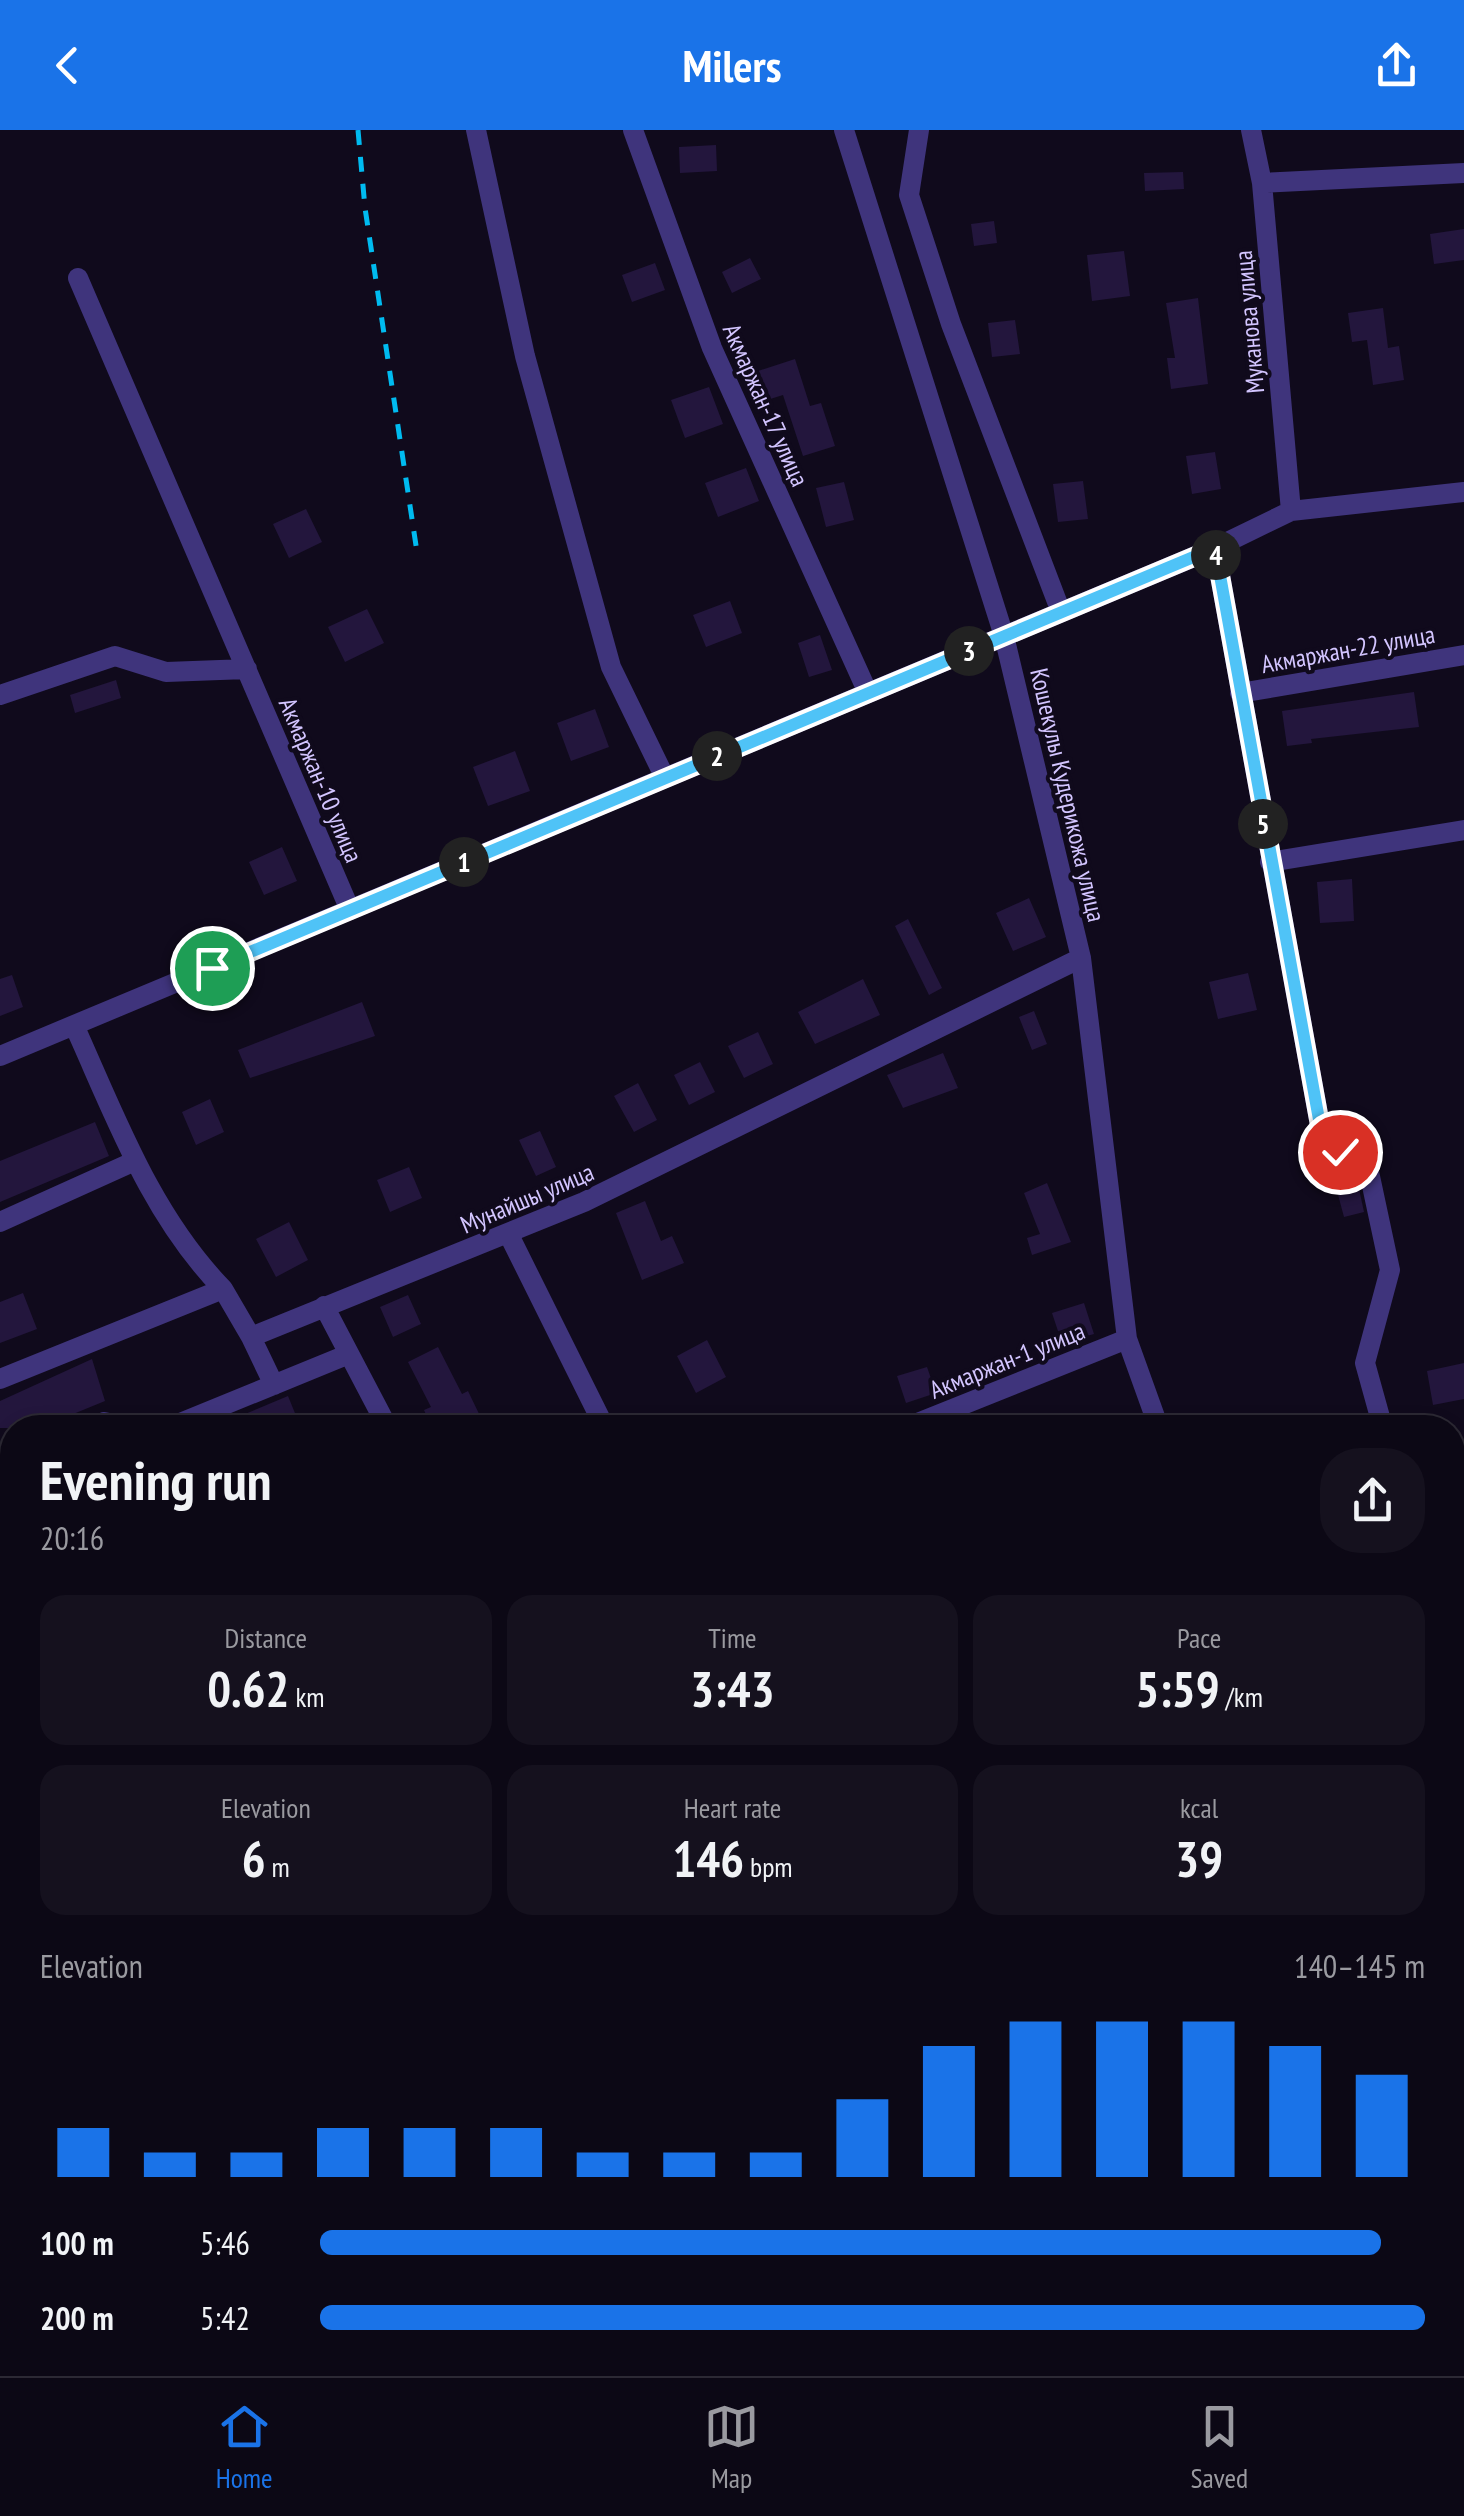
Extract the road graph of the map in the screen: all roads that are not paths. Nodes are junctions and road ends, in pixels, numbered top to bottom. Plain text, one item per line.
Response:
1 (476, 130) edge
2 (634, 130) edge
3 (844, 130) edge
4 (919, 130) edge
5 (1251, 130) edge
6 (1464, 173) edge
7 (1262, 183) junction
8 (78, 278) dead end
9 (1464, 492) edge
10 (1290, 511) junction
11 (1215, 548) junction
12 (1060, 612) junction
13 (1004, 636) junction
14 (1464, 655) edge
15 (247, 669) junction
16 (1240, 692) junction
17 (868, 693) junction
18 (0, 695) edge
19 (664, 778) junction
20 (1464, 830) edge
21 (1270, 862) junction
22 (350, 910) junction
23 (1081, 958) junction
24 (74, 1026) junction
25 (0, 1056) edge
26 (135, 1161) junction
27 (0, 1222) edge
28 (509, 1235) junction
29 (223, 1290) junction
30 (324, 1306) junction
31 (251, 1337) junction
32 (1127, 1339) junction
33 (349, 1354) junction
34 (0, 1380) edge
35 (274, 1385) junction
36 (200, 1415) edge
37 (381, 1415) edge
38 (599, 1415) edge
39 (937, 1415) edge
40 (1155, 1415) edge
41 (1379, 1415) edge

1 - 19 street
2 - 17 street, Акмаржан-17 улица
3 - 13 street, Кошекулы Кудерикожа улица
4 - 12 street
5 - 7 street, Муканова улица
6 - 7 street
7 - 10 street, Муканова улица
8 - 15 street, Акмаржан-10 улица
9 - 10 street
10 - 11 street
11 - 12 street
11 - 16 street
12 - 13 street
13 - 17 street
13 - 23 street, Кошекулы Кудерикожа улица
14 - 16 street, Акмаржан-22 улица
15 - 18 street
15 - 22 street, Акмаржан-10 улица
16 - 21 street
17 - 19 street
19 - 22 street
20 - 21 street
21 - 41 street
22 - 24 street
23 - 28 street, Мунайшы улица
23 - 32 street, Кошекулы Кудерикожа улица
24 - 25 street
24 - 26 street
26 - 27 street
26 - 29 street
28 - 30 street, Мунайшы улица
28 - 38 street
29 - 31 street
29 - 34 street
30 - 31 street, Мунайшы улица
30 - 33 street
31 - 35 street
32 - 39 street, Акмаржан-1 улица
32 - 40 street, Кошекулы Кудерикожа улица
33 - 35 street
33 - 37 street
35 - 36 street

